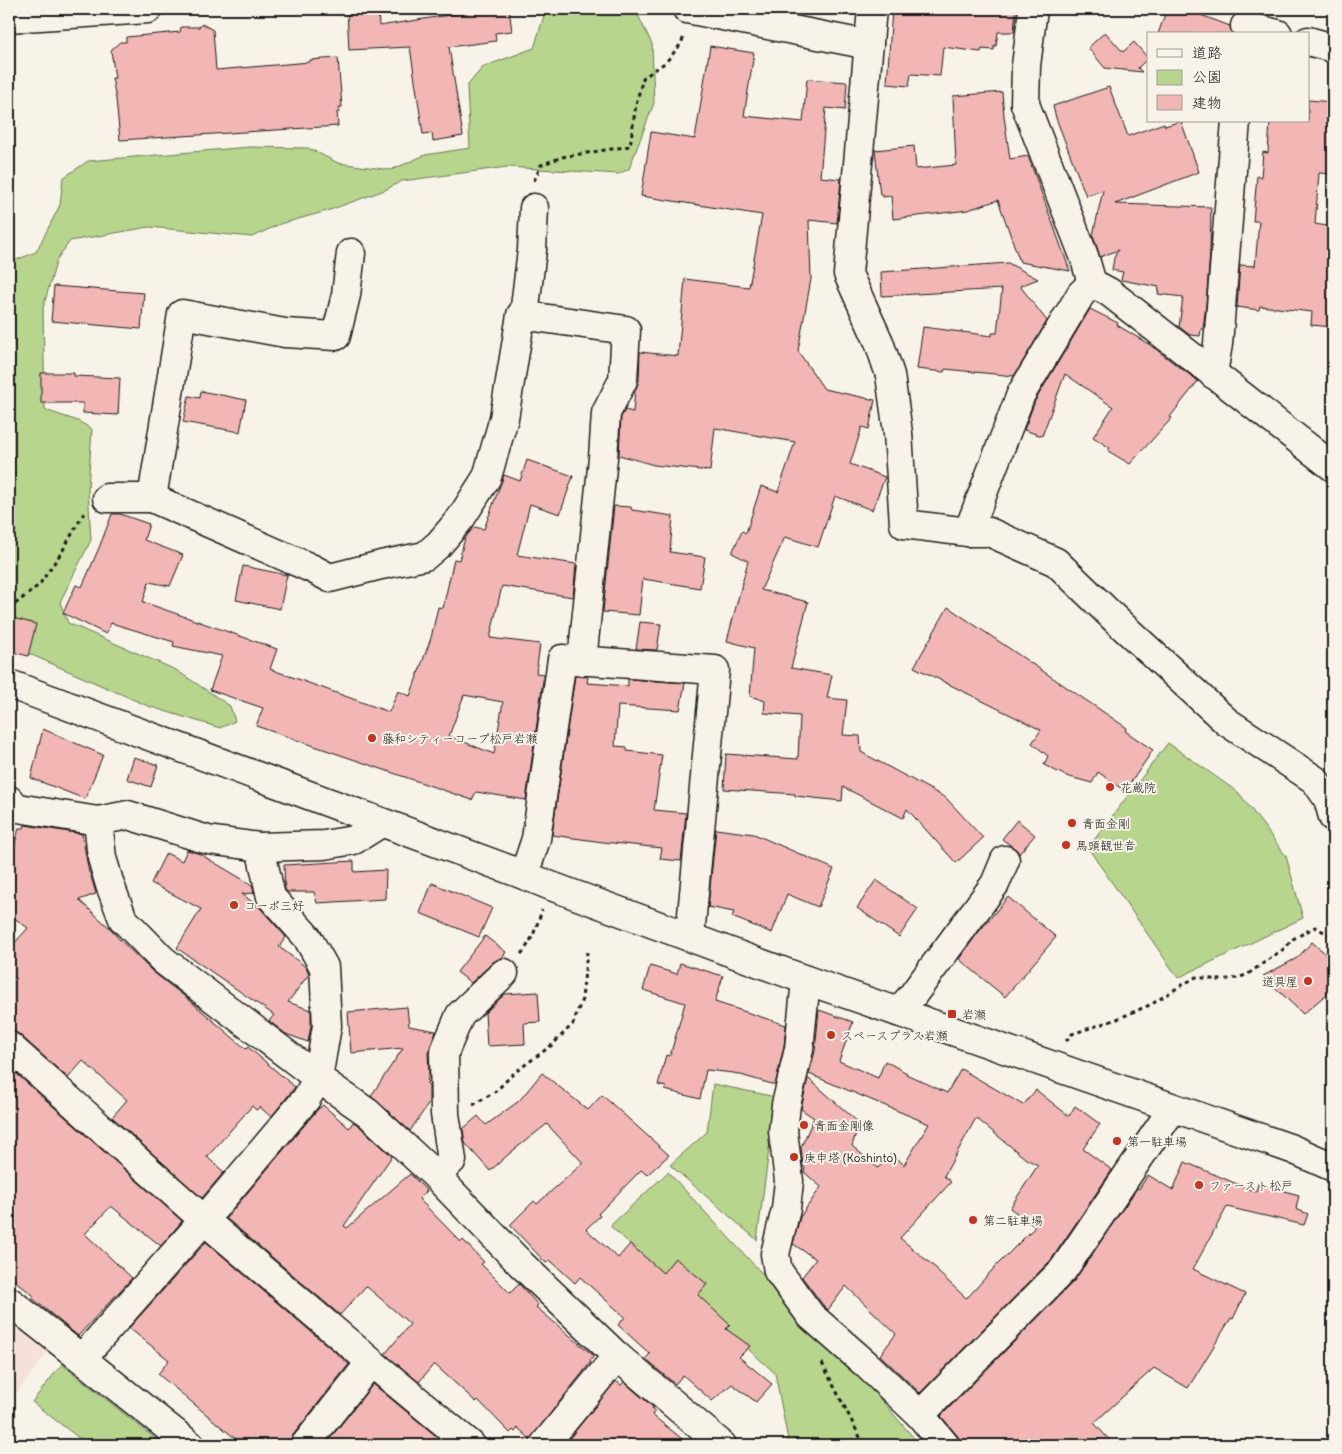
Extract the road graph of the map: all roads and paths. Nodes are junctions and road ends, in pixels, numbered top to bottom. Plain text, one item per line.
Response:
1 (148, 9) edge
2 (691, 9) edge
3 (872, 9) edge
4 (1032, 9) edge
5 (9, 18) edge
6 (1246, 23) edge
7 (1272, 32) edge
8 (1310, 42) edge
9 (868, 45) junction
10 (1333, 48) edge
11 (1236, 122) edge
12 (534, 208) joint
13 (351, 252) dead end
14 (1092, 283) junction
15 (524, 315) junction
16 (1213, 374) junction
17 (1333, 467) edge
18 (108, 498) joint
19 (152, 498) junction
20 (968, 532) junction
21 (9, 609) edge
22 (582, 661) junction
23 (9, 684) edge
24 (12, 810) edge
25 (1333, 817) edge
26 (98, 821) junction
27 (381, 823) junction
28 (260, 847) junction
29 (1006, 860) dead end
30 (524, 875) junction
31 (551, 886) junction
32 (690, 936) junction
33 (1333, 938) edge
34 (587, 952) dead end
35 (504, 973) joint
36 (806, 980) junction
37 (898, 1012) junction
38 (9, 1046) edge
39 (1055, 1067) junction
40 (318, 1078) junction
41 (1173, 1108) junction
42 (446, 1121) junction
43 (1333, 1167) edge
44 (436, 1176) junction
45 (204, 1220) junction
46 (9, 1301) edge
47 (826, 1330) junction
48 (617, 1356) junction
49 (82, 1358) junction
50 (370, 1362) junction
51 (920, 1415) junction
52 (190, 1445) edge
53 (305, 1445) edge
54 (471, 1445) edge
55 (544, 1445) edge
56 (722, 1445) edge
57 (864, 1445) edge
58 (945, 1445) edge

1 - 5 street
2 - 9 street
2 - 12 path
3 - 9 street
4 - 14 street
6 - 7 street
8 - 10 street
9 - 20 street
11 - 16 street
12 - 15 street
13 - 19 street
14 - 16 street
14 - 20 street
15 - 19 street
15 - 22 street
16 - 17 street
18 - 19 street
18 - 21 path
20 - 25 street
22 - 30 street
22 - 32 street
23 - 27 street
24 - 26 street
26 - 28 street
26 - 40 street
27 - 28 street
27 - 30 street
28 - 40 street
29 - 37 street
30 - 31 street
31 - 32 street
31 - 35 path
32 - 36 street
33 - 39 path
34 - 42 path
35 - 42 street
36 - 37 street
36 - 47 street
37 - 39 street
38 - 45 street
39 - 41 street
40 - 44 street
40 - 45 street
41 - 43 street
41 - 51 street
42 - 44 street
44 - 48 street
45 - 49 street
45 - 50 street
46 - 49 street
47 - 51 street
47 - 57 path
48 - 55 street
48 - 56 street
49 - 52 street
50 - 53 street
50 - 54 street
51 - 58 street

